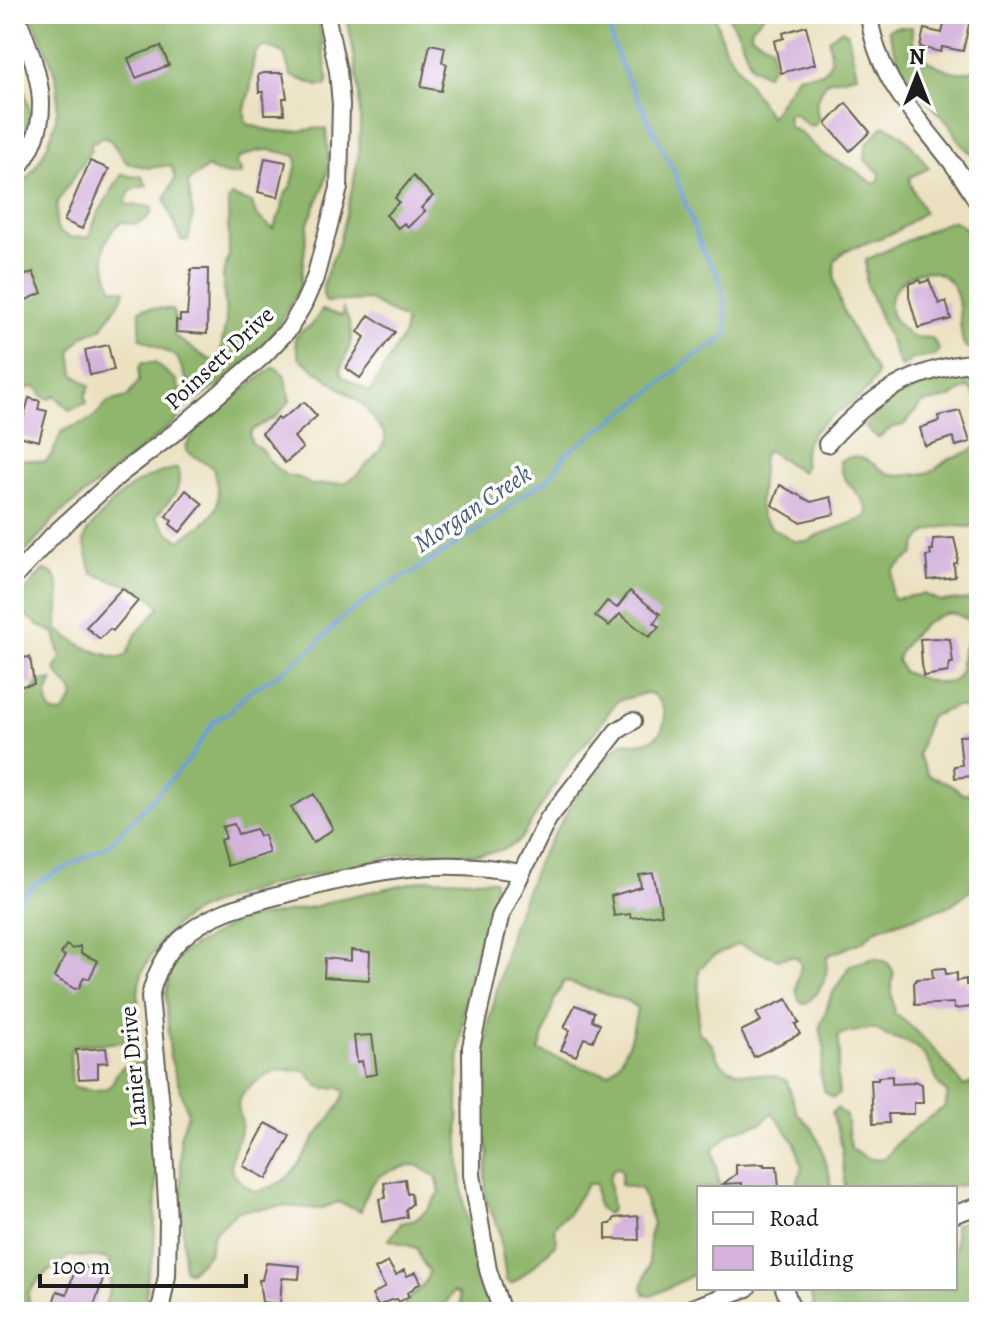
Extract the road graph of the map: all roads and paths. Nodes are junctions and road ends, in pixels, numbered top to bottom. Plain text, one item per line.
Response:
1 (16, 14) edge
2 (326, 14) edge
3 (869, 14) edge
4 (14, 173) edge
5 (979, 205) edge
6 (979, 362) edge
7 (827, 444) dead end
8 (14, 577) edge
9 (633, 721) dead end
10 (520, 873) junction
11 (979, 1206) edge
12 (957, 1213) edge
13 (742, 1290) edge
14 (785, 1290) edge
15 (156, 1312) edge
16 (502, 1312) edge
17 (681, 1312) edge
18 (793, 1312) edge

1 - 4 street
2 - 8 street, Poinsett Drive
3 - 5 street
6 - 7 street
9 - 10 street
10 - 15 street, Lanier Drive
10 - 16 street
11 - 12 street
13 - 17 street
14 - 18 street

